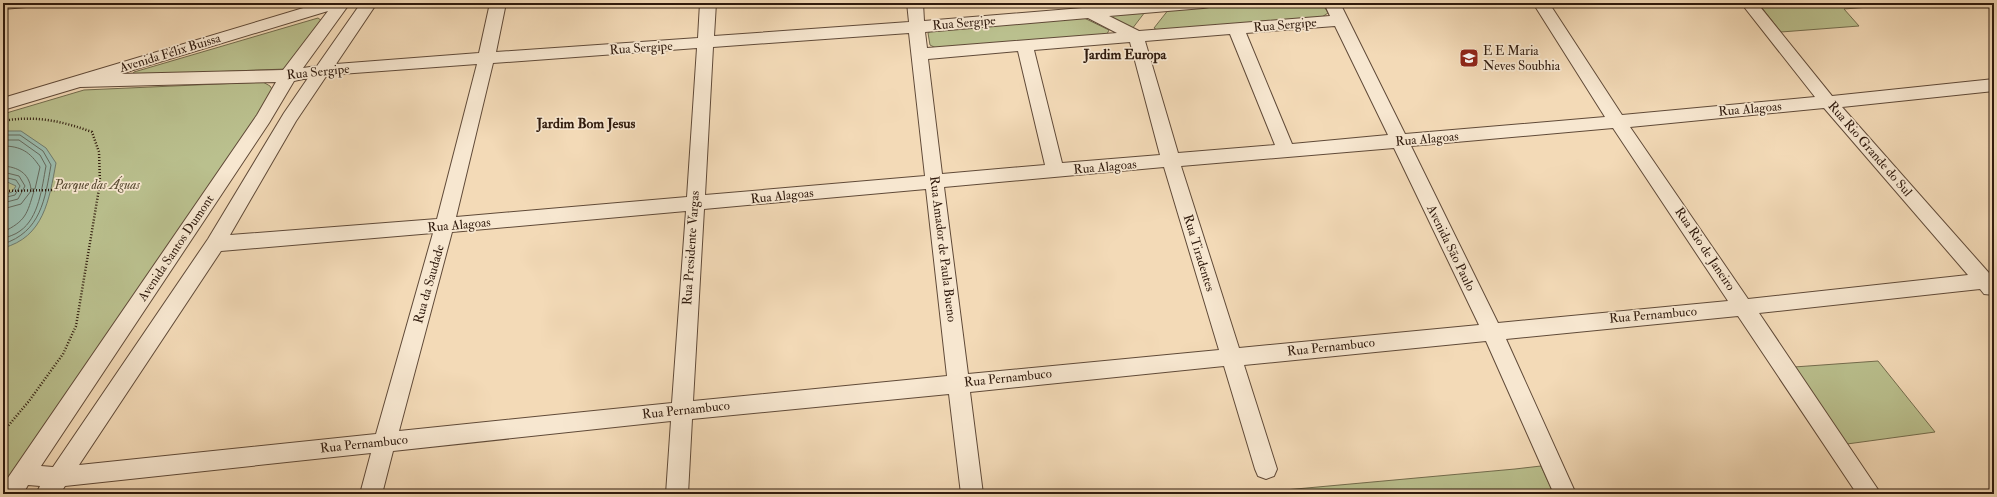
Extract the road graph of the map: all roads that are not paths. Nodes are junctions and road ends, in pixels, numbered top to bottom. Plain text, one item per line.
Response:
1 (19, 3) edge
2 (337, 3) edge
3 (342, 3) edge
4 (369, 3) edge
5 (498, 3) edge
6 (708, 3) edge
7 (914, 3) edge
8 (1203, 3) edge
9 (1332, 3) edge
10 (1541, 3) edge
11 (1749, 3) edge
12 (3, 4) edge
13 (1163, 5) edge
14 (1087, 7) edge
15 (1340, 20) junction
16 (916, 27) junction
17 (1236, 29) junction
18 (1136, 36) junction
19 (706, 43) junction
20 (1025, 45) junction
21 (919, 54) junction
22 (487, 59) junction
23 (324, 70) junction
24 (288, 76) junction
25 (78, 80) junction
26 (1994, 85) edge
27 (1829, 103) junction
28 (7, 110) edge
29 (290, 117) junction
30 (263, 119) junction
31 (1617, 121) junction
32 (1398, 142) junction
33 (1286, 151) junction
34 (1170, 161) junction
35 (1055, 171) junction
36 (934, 181) junction
37 (694, 205) junction
38 (445, 226) junction
39 (215, 244) junction
40 (1991, 284) edge
41 (1744, 307) junction
42 (1492, 331) junction
43 (1230, 357) junction
44 (960, 383) junction
45 (680, 411) junction
46 (385, 442) junction
47 (1266, 469) dead end
48 (23, 475) junction
49 (52, 486) edge
50 (10, 494) edge
51 (371, 494) edge
52 (676, 494) edge
53 (972, 494) edge
54 (1565, 494) edge
55 (1870, 494) edge

1 - 12 street
2 - 25 street, Avenida Félix Buissa
3 - 24 street, Avenida Santos Dumont
4 - 23 street
5 - 22 street, Rua da Saudade
6 - 19 street, Rua Presidente Vargas
7 - 16 street, Rua Amador de Paula Bueno
8 - 13 street, Rua Sergipe
9 - 15 street, Avenida São Paulo
10 - 31 street, Rua Rio de Janeiro
11 - 27 street, Rua Rio Grande do Sul
13 - 14 street, Rua Sergipe
13 - 18 street
14 - 16 street, Rua Sergipe
14 - 18 street
15 - 17 street, Rua Sergipe
15 - 32 street, Avenida São Paulo
16 - 19 street, Rua Sergipe
16 - 21 street, Rua Amador de Paula Bueno
17 - 18 street, Rua Sergipe
17 - 33 street
18 - 20 street, Rua Sergipe
18 - 34 street, Rua Tiradentes
19 - 22 street, Rua Sergipe
19 - 37 street, Rua Presidente Vargas
20 - 21 street, Rua Sergipe
20 - 35 street
21 - 36 street, Rua Amador de Paula Bueno
22 - 23 street, Rua Sergipe
22 - 38 street, Rua da Saudade
23 - 24 street, Rua Sergipe
23 - 29 street
24 - 25 street, Rua Sergipe
24 - 30 street, Avenida Santos Dumont
25 - 28 street, Avenida Félix Buissa
26 - 27 street, Rua Alagoas
27 - 31 street, Rua Alagoas
27 - 40 street, Rua Rio Grande do Sul
29 - 30 street
29 - 39 street
30 - 48 street, Avenida Santos Dumont
31 - 32 street, Rua Alagoas
31 - 41 street, Rua Rio de Janeiro
32 - 33 street, Rua Alagoas
32 - 42 street, Avenida São Paulo
33 - 34 street, Rua Alagoas
34 - 35 street, Rua Alagoas
34 - 43 street, Rua Tiradentes
35 - 36 street, Rua Alagoas
36 - 37 street, Rua Alagoas
36 - 44 street, Rua Amador de Paula Bueno
37 - 38 street, Rua Alagoas
37 - 45 street, Rua Presidente Vargas
38 - 39 street, Rua Alagoas
38 - 46 street, Rua da Saudade
39 - 49 street
40 - 41 street, Rua Pernambuco
41 - 42 street, Rua Pernambuco
41 - 55 street, Rua Rio de Janeiro
42 - 43 street, Rua Pernambuco
42 - 54 street, Avenida São Paulo
43 - 44 street, Rua Pernambuco
43 - 47 street, Rua Tiradentes
44 - 45 street, Rua Pernambuco
44 - 53 street, Rua Amador de Paula Bueno
45 - 46 street, Rua Pernambuco
45 - 52 street, Rua Presidente Vargas
46 - 49 street, Rua Pernambuco
46 - 51 street, Rua da Saudade
48 - 49 street, Rua Pernambuco
48 - 50 street, Avenida Santos Dumont

